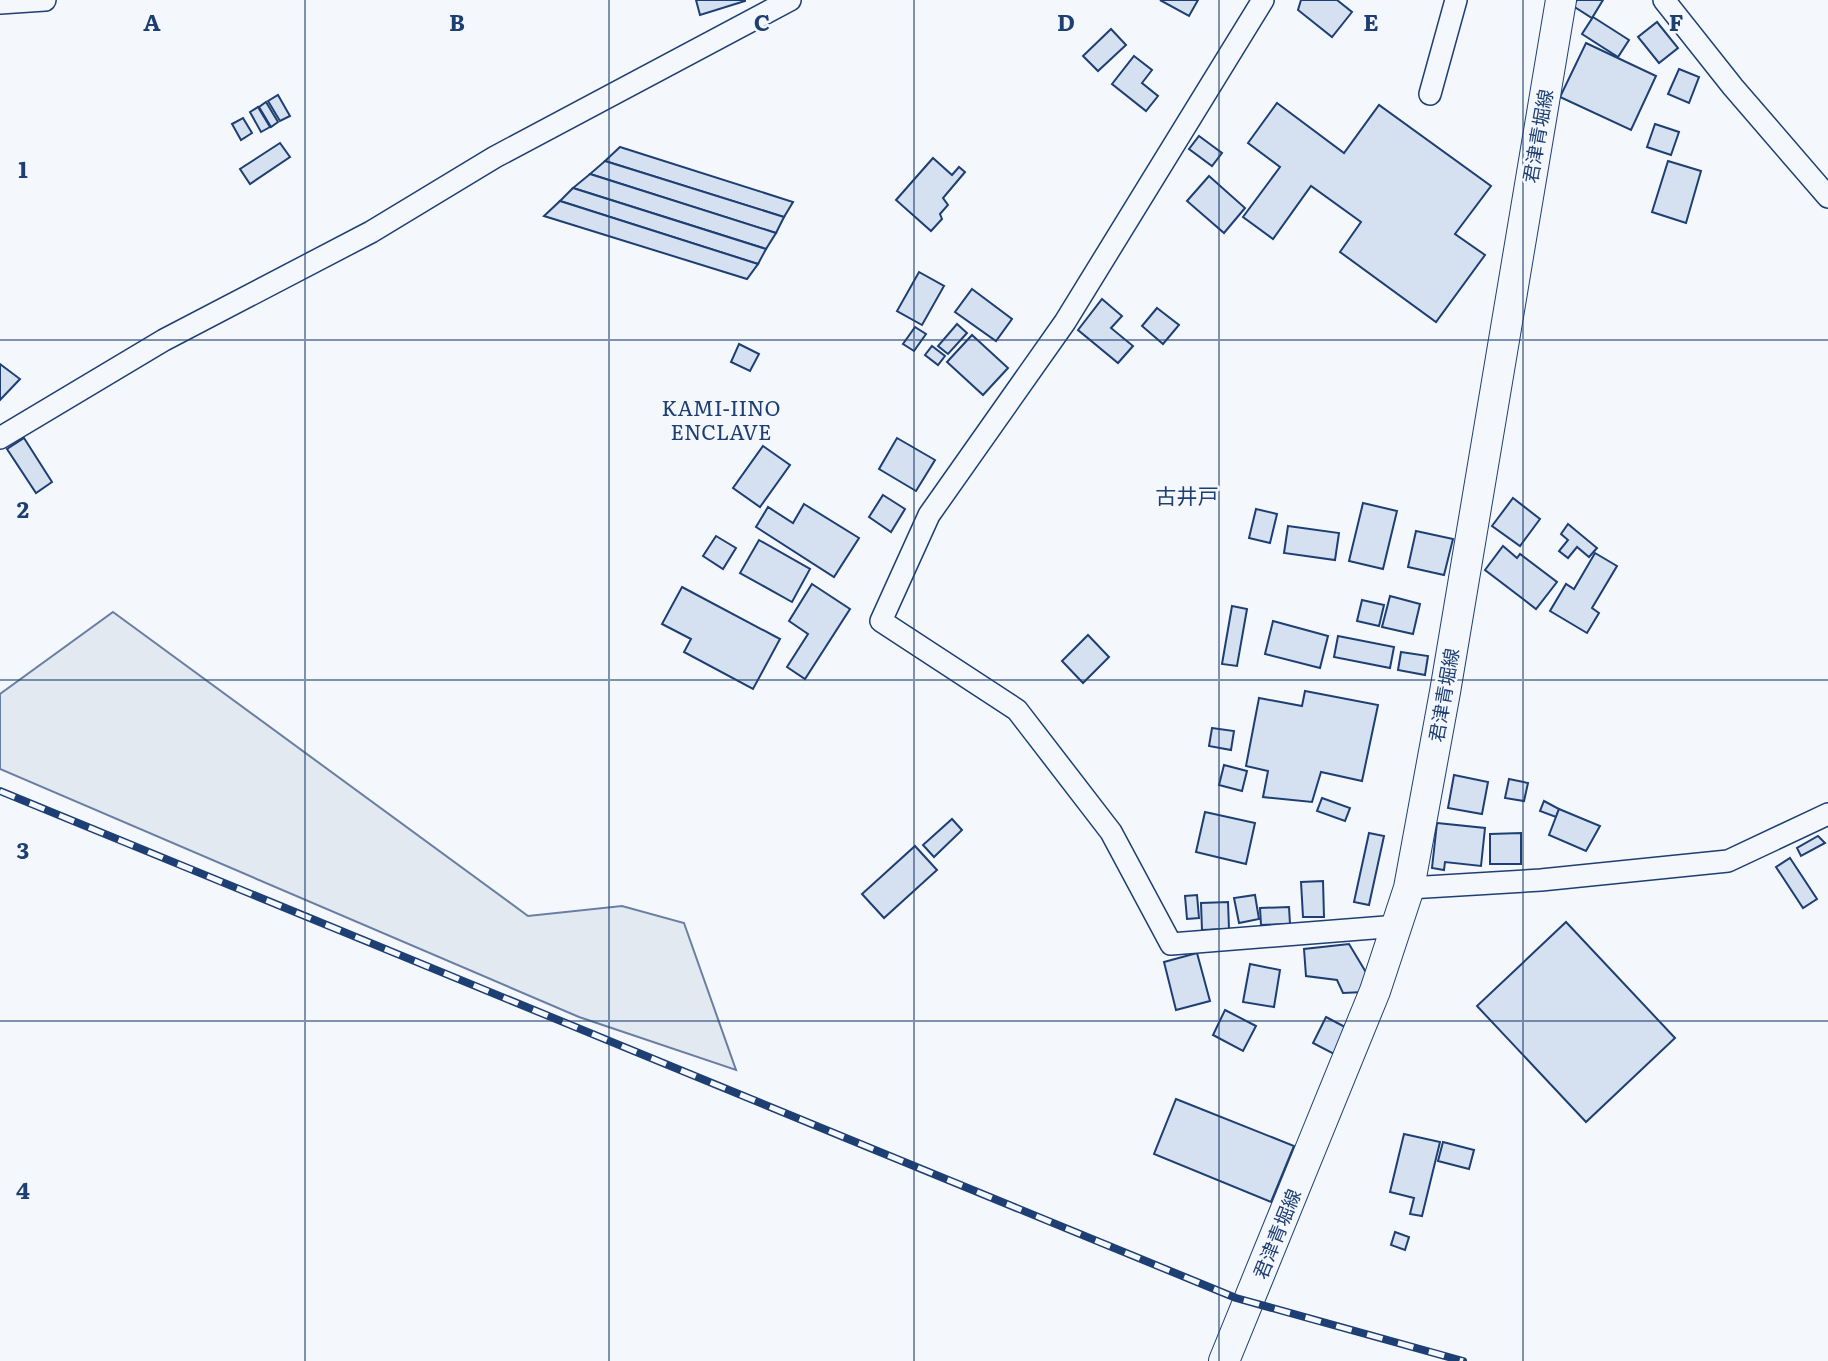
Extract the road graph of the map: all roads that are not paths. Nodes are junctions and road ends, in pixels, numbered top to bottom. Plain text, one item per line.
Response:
1 (45, 0) edge
2 (790, 0) edge
3 (1263, 0) edge
4 (1456, 0) edge
5 (1561, 0) edge
6 (1664, 0) edge
7 (0, 3) edge
8 (1430, 94) dead end
9 (1828, 197) edge
10 (0, 438) edge
11 (1828, 814) edge
12 (1409, 888) junction
13 (1398, 926) junction
14 (1224, 1361) edge

1 - 7 street
2 - 10 street
3 - 13 street
4 - 8 street
5 - 12 main road, 君津青堀線
6 - 9 street
11 - 12 street
12 - 13 main road, 君津青堀線
13 - 14 main road, 君津青堀線

